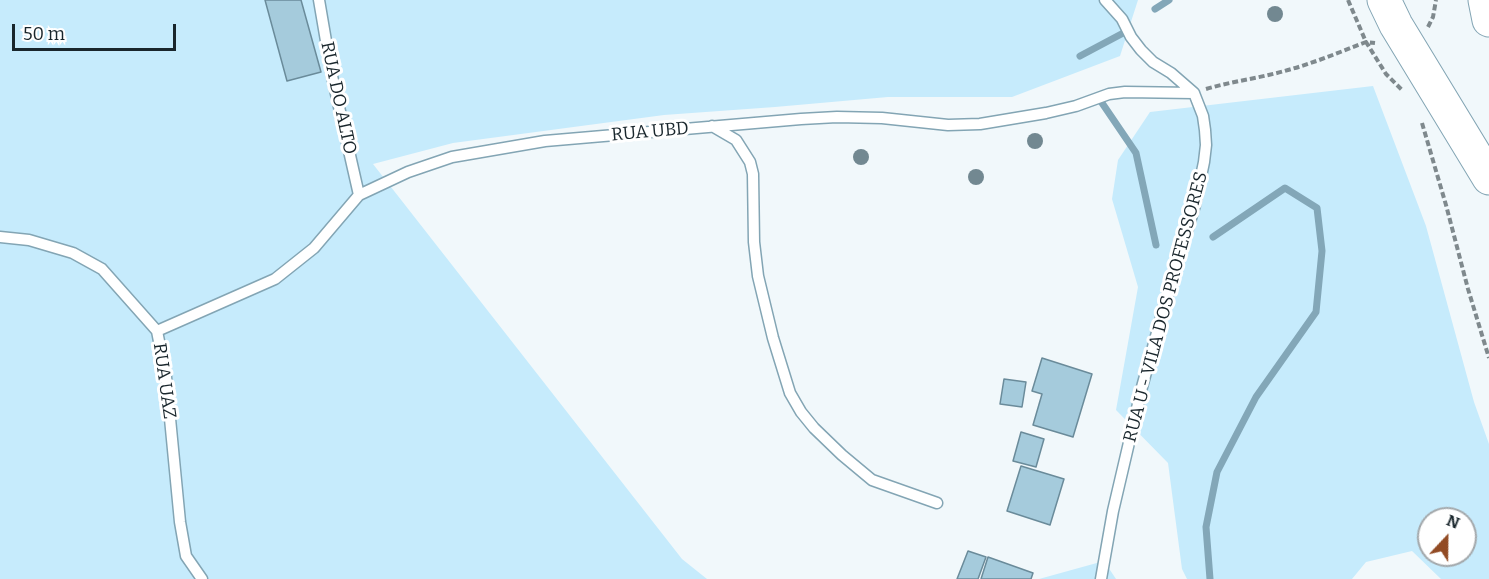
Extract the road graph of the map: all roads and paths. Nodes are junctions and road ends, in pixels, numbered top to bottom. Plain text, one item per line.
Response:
1 (319, 0) edge
2 (1105, 0) edge
3 (1348, 0) edge
4 (1384, 0) edge
5 (1485, 0) edge
6 (1489, 20) edge
7 (1366, 42) junction
8 (1194, 93) junction
9 (1408, 96) dead end
10 (1420, 115) dead end
11 (712, 126) junction
12 (1489, 178) edge
13 (359, 195) junction
14 (0, 237) edge
15 (157, 330) junction
16 (1489, 332) edge
17 (1482, 334) junction
18 (1489, 358) edge
19 (937, 503) dead end
20 (202, 579) edge
21 (1101, 579) edge

1 - 13 lane, RUA DO ALTO
2 - 8 lane, RUA U - VILA DOS PROFESSORES
3 - 7 path
4 - 12 highway
5 - 6 highway
7 - 8 path
7 - 9 path
8 - 11 lane, RUA UBD
8 - 21 lane, RUA U - VILA DOS PROFESSORES
10 - 17 path
11 - 13 lane, RUA UBD
11 - 19 lane
13 - 15 lane, RUA UBD
14 - 15 lane, RUA UAZ
15 - 20 lane, RUA UAZ
16 - 17 path
17 - 18 path

